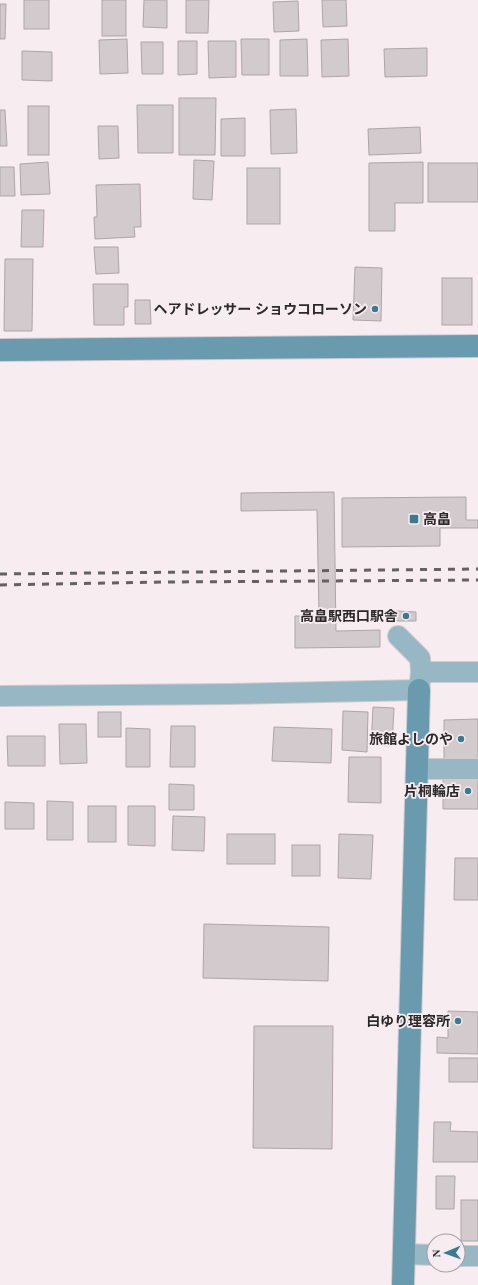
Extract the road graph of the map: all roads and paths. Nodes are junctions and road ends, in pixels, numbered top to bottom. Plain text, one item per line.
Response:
1 (478, 346) edge
2 (0, 350) edge
3 (398, 636) dead end
4 (478, 672) edge
5 (420, 681) junction
6 (0, 696) edge
7 (418, 768) junction
8 (478, 769) edge
9 (404, 1254) junction
10 (426, 1255) edge
11 (466, 1256) edge
12 (478, 1256) edge
13 (403, 1285) edge

1 - 2 street
3 - 5 street
4 - 5 street
5 - 6 street
5 - 7 street
7 - 8 street
7 - 9 street
9 - 10 street
9 - 13 street
11 - 12 street

